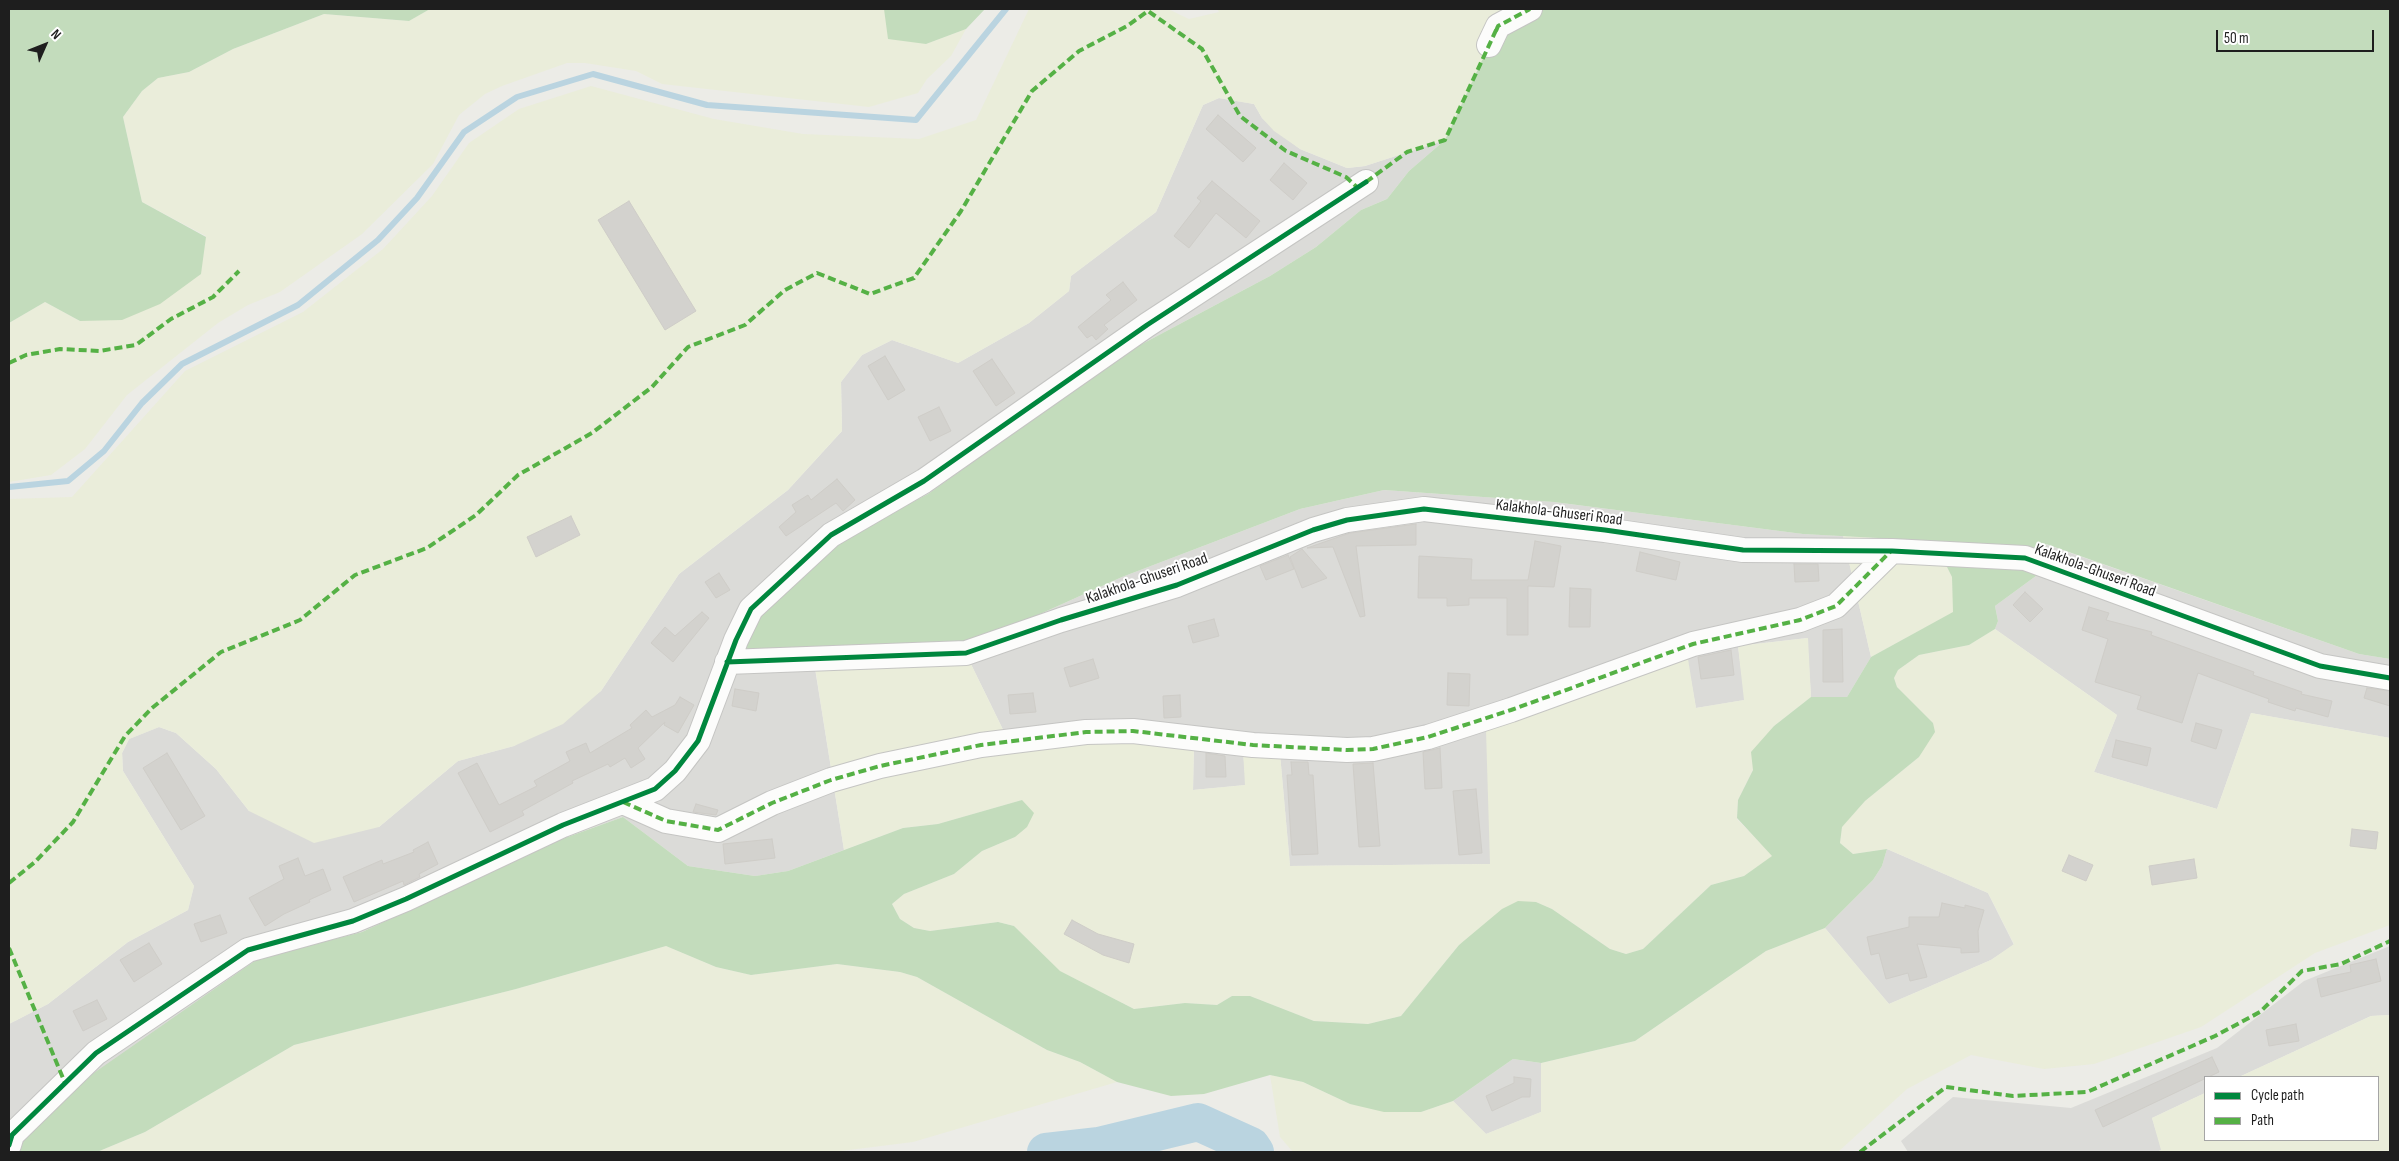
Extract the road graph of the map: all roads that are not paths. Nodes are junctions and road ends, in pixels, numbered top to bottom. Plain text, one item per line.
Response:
1 (1530, 9) edge
2 (1490, 45) dead end
3 (1366, 182) dead end
4 (1892, 551) junction
5 (727, 662) junction
6 (2390, 678) edge
7 (623, 802) junction
8 (9, 1145) edge

1 - 2 street
3 - 5 street
4 - 5 street, Kalakhola-Ghuseri Road
4 - 6 street, Kalakhola-Ghuseri Road
4 - 7 street
5 - 7 street
7 - 8 street

